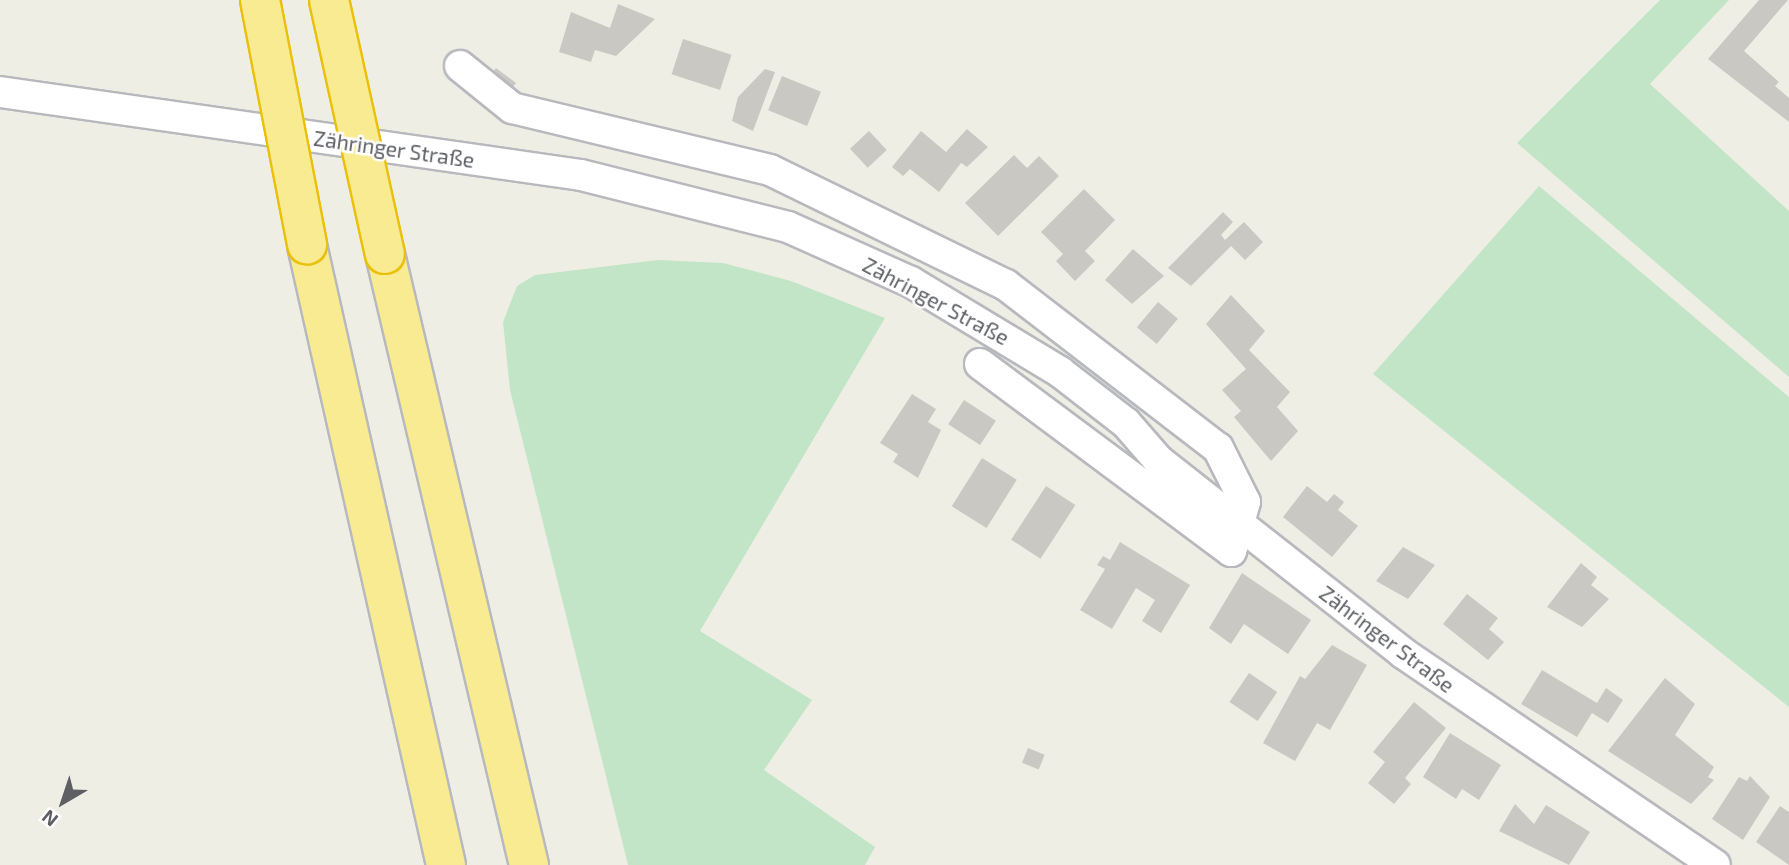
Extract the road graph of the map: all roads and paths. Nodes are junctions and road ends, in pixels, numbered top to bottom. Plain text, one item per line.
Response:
1 (260, 0) edge
2 (329, 0) edge
3 (460, 66) dead end
4 (0, 92) edge
5 (980, 364) dead end
6 (1243, 526) junction
7 (446, 865) edge
8 (529, 865) edge
9 (1715, 865) edge

1 - 7 highway, bridge
2 - 8 highway, bridge
3 - 6 street
4 - 6 street, Zähringer Straße
5 - 6 street
6 - 9 street, Zähringer Straße

